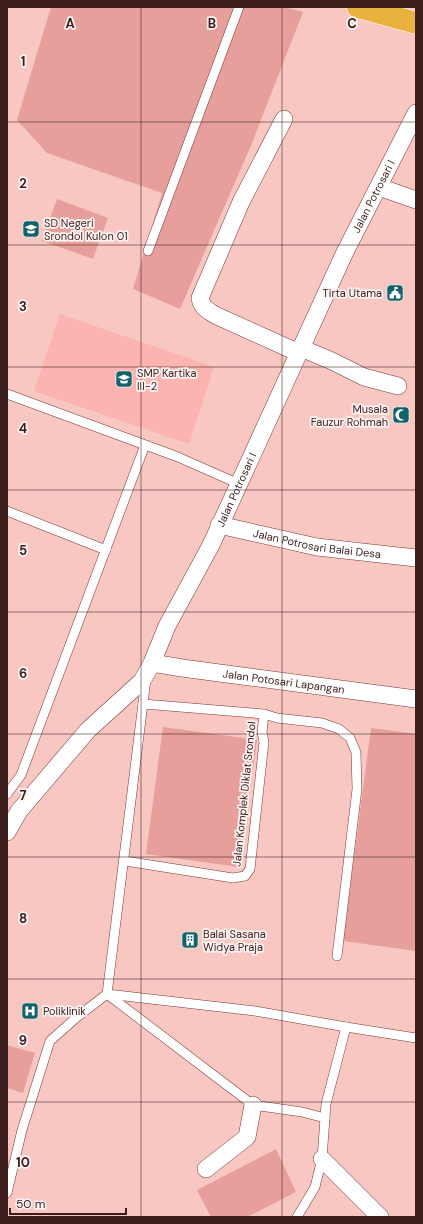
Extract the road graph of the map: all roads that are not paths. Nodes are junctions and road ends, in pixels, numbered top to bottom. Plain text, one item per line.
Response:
1 (239, 7) edge
2 (358, 7) edge
3 (416, 23) edge
4 (416, 113) edge
5 (284, 119) dead end
6 (379, 187) junction
7 (416, 200) edge
8 (148, 251) dead end
9 (300, 351) junction
10 (398, 386) dead end
11 (7, 394) edge
12 (146, 445) junction
13 (239, 484) junction
14 (7, 511) edge
15 (220, 525) junction
16 (106, 550) junction
17 (416, 558) edge
18 (149, 667) junction
19 (416, 699) edge
20 (143, 704) junction
21 (264, 714) junction
22 (7, 794) edge
23 (7, 832) edge
24 (124, 861) junction
25 (337, 956) dead end
26 (107, 994) junction
27 (346, 1027) junction
28 (416, 1038) edge
29 (253, 1105) junction
30 (325, 1118) junction
31 (322, 1159) junction
32 (206, 1168) dead end
33 (7, 1193) edge
34 (296, 1217) edge
35 (380, 1217) edge

1 - 8 lane
2 - 3 highway
4 - 6 street, Jalan Potrosari I
5 - 9 street
6 - 7 street
6 - 9 street, Jalan Potrosari I
9 - 10 street
9 - 13 street, Jalan Potrosari I
11 - 12 lane
12 - 13 lane
12 - 16 lane
13 - 15 street, Jalan Potrosari I
14 - 16 lane
15 - 17 street, Jalan Potrosari Balai Desa
15 - 18 street, Jalan Potrosari I
16 - 22 lane
18 - 19 street, Jalan Potosari Lapangan
18 - 20 lane
18 - 23 street, Jalan Potrosari I
20 - 21 lane, Jalan Komplek Diklat Srondol
20 - 24 lane
21 - 24 lane, Jalan Komplek Diklat Srondol
21 - 25 lane
24 - 26 lane
26 - 27 lane
26 - 29 lane
26 - 33 lane
27 - 28 lane
27 - 30 lane
29 - 30 lane
29 - 32 street
30 - 31 lane
31 - 34 lane
31 - 35 street

